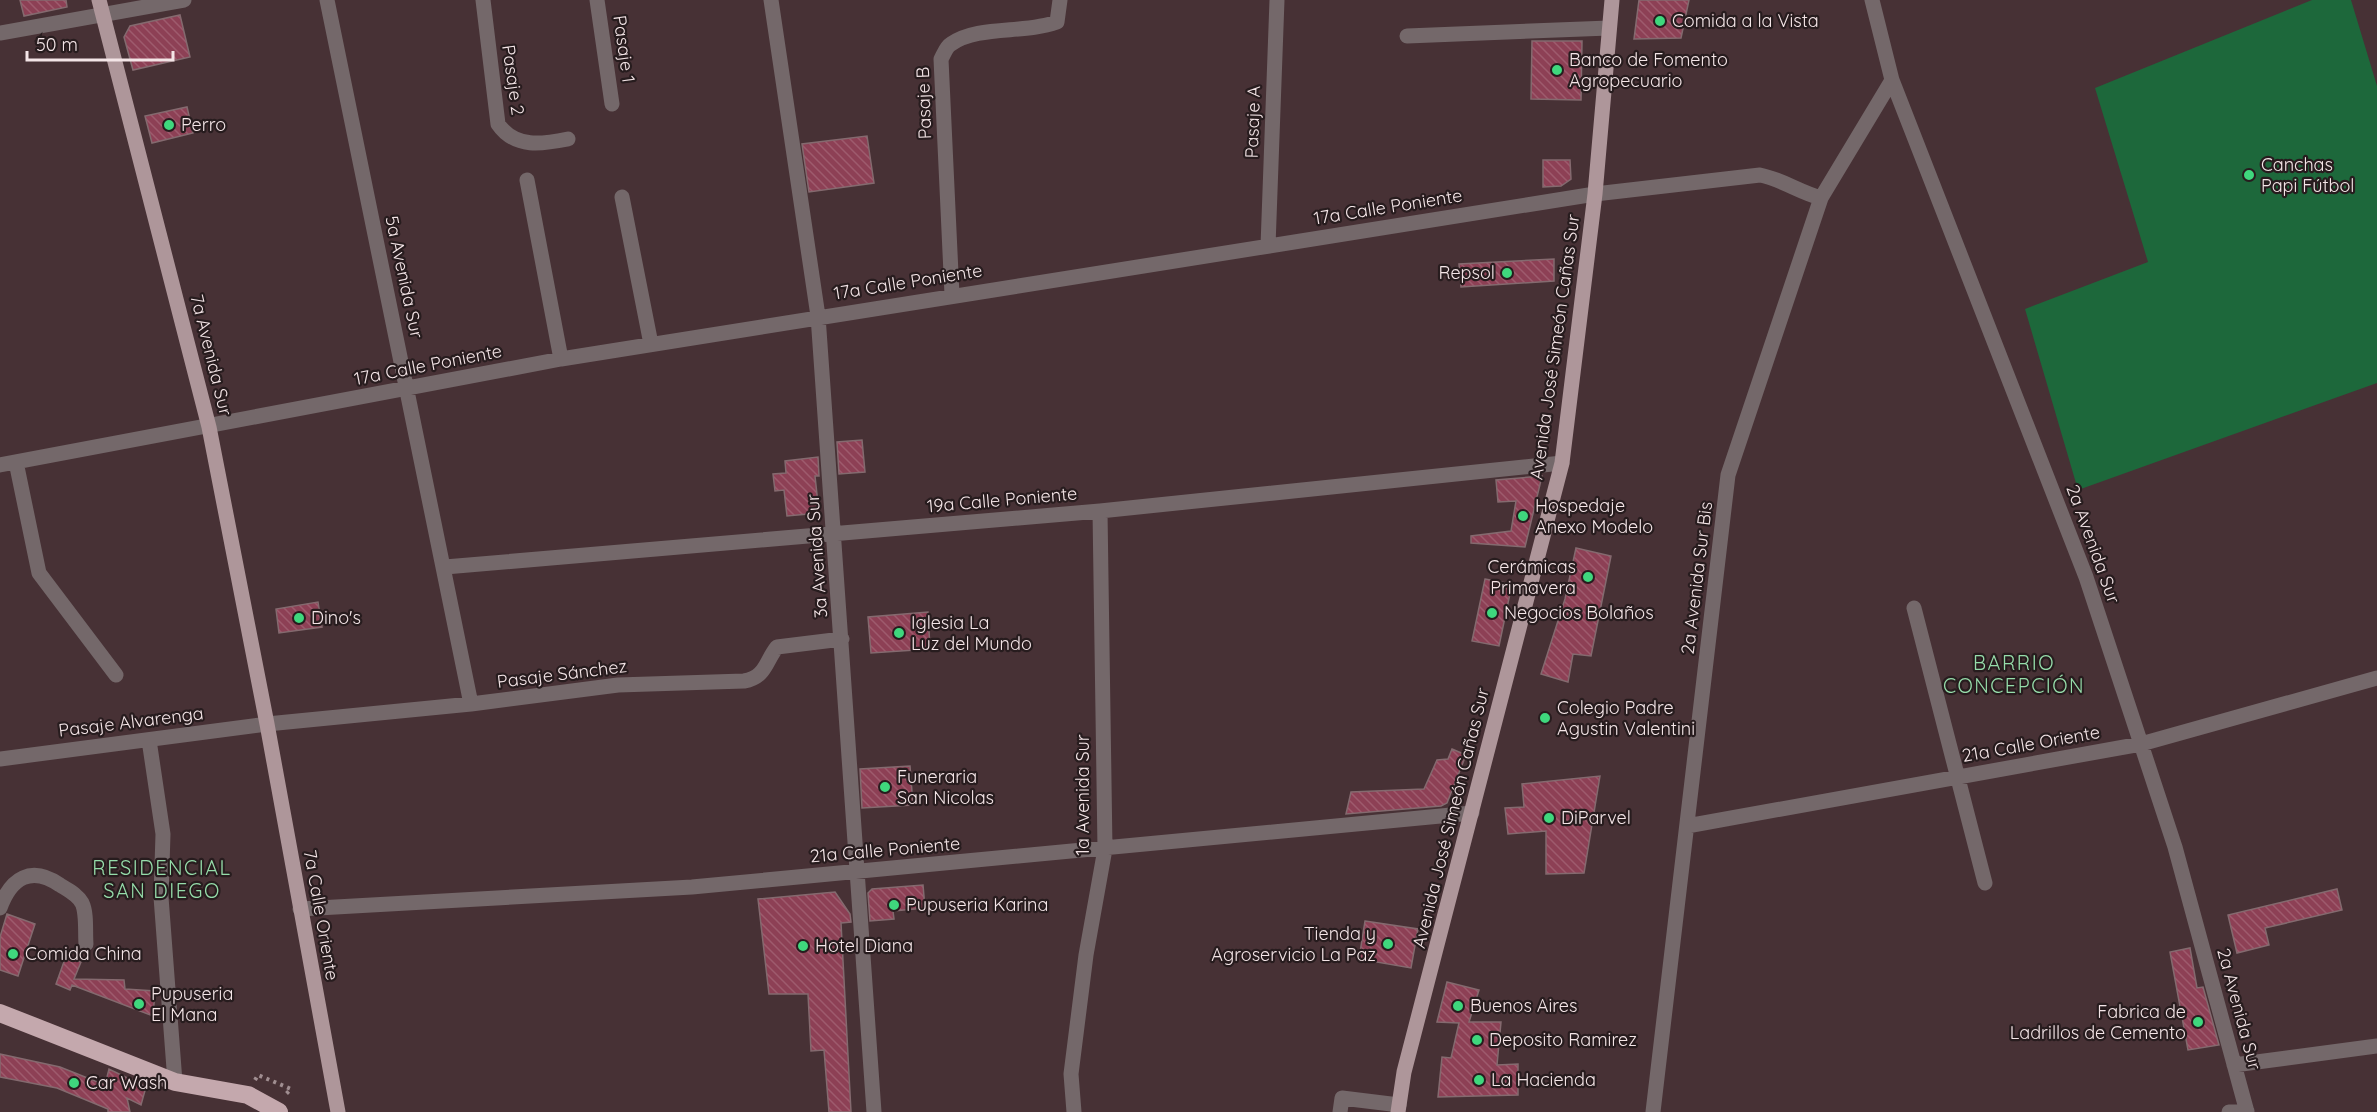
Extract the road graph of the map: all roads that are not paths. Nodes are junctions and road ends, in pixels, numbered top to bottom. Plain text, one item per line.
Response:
1 (99, 0) edge
2 (184, 0) edge
3 (327, 0) edge
4 (483, 0) edge
5 (597, 0) edge
6 (771, 0) edge
7 (1060, 0) edge
8 (1277, 0) edge
9 (1612, 0) edge
10 (1872, 0) edge
11 (103, 16) junction
12 (1609, 28) junction
13 (0, 33) edge
14 (1407, 36) dead end
15 (1892, 80) junction
16 (612, 104) dead end
17 (568, 139) dead end
18 (527, 180) dead end
19 (1595, 194) junction
20 (622, 196) dead end
21 (1821, 198) junction
22 (1268, 246) junction
23 (952, 295) junction
24 (818, 316) junction
25 (651, 344) junction
26 (561, 359) junction
27 (408, 389) junction
28 (209, 427) junction
29 (16, 462) junction
30 (1562, 463) junction
31 (0, 465) edge
32 (1100, 512) junction
33 (835, 534) junction
34 (445, 567) junction
35 (1914, 608) dead end
36 (842, 639) junction
37 (116, 675) dead end
38 (2377, 678) edge
39 (471, 704) junction
40 (267, 724) junction
41 (149, 740) junction
42 (2141, 744) junction
43 (0, 759) edge
44 (1958, 777) junction
45 (1472, 813) junction
46 (1687, 826) junction
47 (1105, 849) junction
48 (858, 872) junction
49 (1985, 883) dead end
50 (0, 908) edge
51 (300, 909) junction
52 (86, 944) dead end
53 (0, 1013) edge
54 (2377, 1046) edge
55 (2234, 1065) junction
56 (175, 1082) junction
57 (1399, 1109) edge
58 (2247, 1111) edge
59 (279, 1112) edge
60 (338, 1112) edge
61 (874, 1112) edge
62 (1074, 1112) edge
63 (1340, 1112) edge
64 (1653, 1112) edge
65 (2229, 1112) edge

1 - 11 main road, 7a Avenida Sur
2 - 11 street
3 - 27 street, 5a Avenida Sur
4 - 17 street, Pasaje 2
5 - 16 street, Pasaje 1
6 - 24 street, 3a Avenida Sur
7 - 23 street, Pasaje B
8 - 22 street, Pasaje A
9 - 12 main road, Avenida José Simeón Cañas Sur
10 - 15 street, 2a Avenida Sur
11 - 13 street
11 - 28 main road, 7a Avenida Sur
12 - 14 street
12 - 19 main road, Avenida José Simeón Cañas Sur
15 - 21 street, 2a Avenida Sur Bis
15 - 42 street, 2a Avenida Sur
18 - 26 street
19 - 21 street, 17a Calle Poniente
19 - 22 street, 17a Calle Poniente
19 - 30 main road, Avenida José Simeón Cañas Sur
20 - 25 street
21 - 46 street, 2a Avenida Sur Bis
22 - 23 street, 17a Calle Poniente
23 - 24 street, 17a Calle Poniente
24 - 25 street, 17a Calle Poniente
24 - 33 street, 3a Avenida Sur
25 - 26 street, 17a Calle Poniente
26 - 27 street, 17a Calle Poniente
27 - 28 street, 17a Calle Poniente
27 - 34 street, 5a Avenida Sur
28 - 29 street, 17a Calle Poniente
28 - 40 main road, 7a Avenida Sur
29 - 31 street, 17a Calle Poniente
29 - 37 street
30 - 32 street, 19a Calle Poniente
30 - 45 main road, Avenida José Simeón Cañas Sur
32 - 33 street, 19a Calle Poniente
32 - 47 street, 1a Avenida Sur
33 - 34 street, 19a Calle Poniente
33 - 36 street, 3a Avenida Sur
34 - 39 street, 5a Avenida Sur
35 - 44 street
36 - 39 street, Pasaje Sánchez
36 - 48 street, 3a Avenida Sur
38 - 42 street, 21a Calle Oriente
39 - 40 street, Pasaje Sánchez
40 - 41 street, Pasaje Alvarenga
40 - 51 main road, 7a Calle Oriente
41 - 43 street, Pasaje Alvarenga
41 - 56 street
42 - 44 street, 21a Calle Oriente
42 - 55 street, 2a Avenida Sur
44 - 46 street, 21a Calle Oriente
44 - 49 street
45 - 47 street, 21a Calle Poniente
45 - 57 main road, Avenida José Simeón Cañas Sur
46 - 64 street, 2a Avenida Sur Bis
47 - 48 street, 21a Calle Poniente
47 - 62 street, 1a Avenida Sur
48 - 51 street, 21a Calle Poniente
48 - 61 street, 3a Avenida Sur
50 - 52 street
51 - 60 main road, 7a Calle Oriente
53 - 56 highway
54 - 55 street
55 - 58 street, 2a Avenida Sur
56 - 59 highway
57 - 63 street
58 - 65 street

